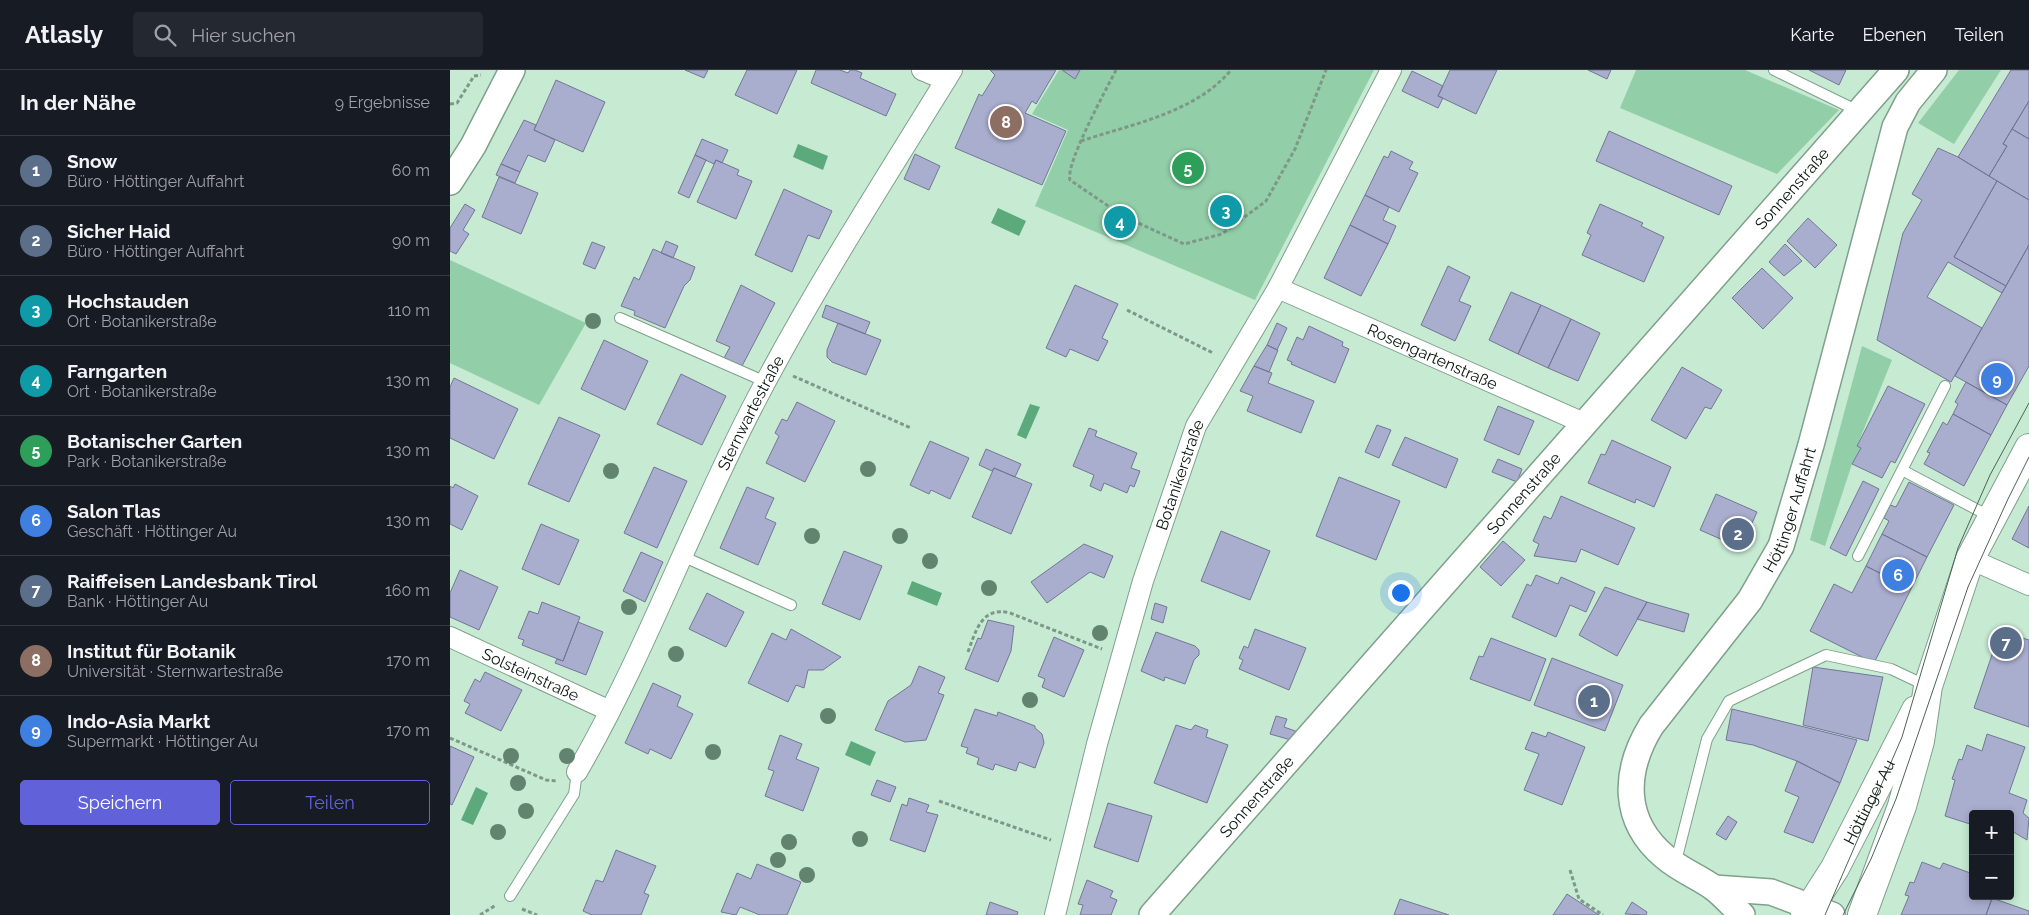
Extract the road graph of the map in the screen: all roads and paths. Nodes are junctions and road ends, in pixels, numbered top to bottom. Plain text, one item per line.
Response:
1 (512, 70) edge
2 (922, 70) edge
3 (1116, 70) edge
4 (1231, 70) edge
5 (1326, 70) edge
6 (1391, 70) edge
7 (1774, 70) edge
8 (1896, 70) edge
9 (1934, 70) edge
10 (949, 75) edge
11 (1859, 112) junction
12 (1081, 141) junction
13 (450, 182) edge
14 (1278, 288) junction
15 (1128, 310) dead end
16 (620, 318) dead end
17 (1233, 364) junction
18 (770, 375) junction
19 (1945, 386) dead end
20 (1586, 424) junction
21 (911, 428) dead end
22 (2029, 448) edge
23 (1902, 470) junction
24 (1992, 517) junction
25 (682, 556) junction
26 (1858, 556) dead end
27 (1970, 559) junction
28 (2029, 585) edge
29 (791, 605) dead end
30 (450, 636) edge
31 (1126, 640) junction
32 (968, 652) dead end
33 (1928, 686) junction
34 (610, 711) junction
35 (450, 738) edge
36 (569, 777) junction
37 (939, 801) dead end
38 (1073, 847) junction
39 (1675, 865) junction
40 (1570, 870) dead end
41 (1714, 888) junction
42 (510, 896) dead end
43 (1814, 913) edge
44 (1055, 915) edge
45 (1152, 915) edge
46 (1603, 915) edge
47 (1742, 915) edge
48 (1862, 915) edge

1 - 13 street
2 - 10 street
3 - 12 path
4 - 12 path
5 - 12 path
6 - 14 street, Botanikerstraße
7 - 11 lane
8 - 11 street, Sonnenstraße
9 - 39 street, Höttinger Auffahrt
10 - 18 street, Sternwartestraße
11 - 20 street, Sonnenstraße
14 - 17 street, Botanikerstraße
14 - 20 street, Rosengartenstraße
15 - 17 path
16 - 18 lane
17 - 31 street, Botanikerstraße
18 - 21 path
18 - 25 street, Sternwartestraße
19 - 23 lane
20 - 45 street, Sonnenstraße
22 - 24 main road, Höttinger Au
23 - 24 lane
23 - 26 lane
24 - 27 main road, Höttinger Au
25 - 29 lane
25 - 34 street, Sternwartestraße
27 - 28 street
27 - 33 main road, Höttinger Au
30 - 34 street, Solsteinstraße
31 - 32 path
31 - 38 street, Botanikerstraße
33 - 39 lane
33 - 43 main road, Höttinger Au
33 - 48 main road, Höttinger Au
34 - 36 street, Sternwartestraße
35 - 36 path
36 - 42 lane
37 - 38 path
38 - 44 street, Botanikerstraße
39 - 41 street, Höttinger Auffahrt
40 - 46 path
41 - 43 street, Höttinger Auffahrt
41 - 47 street, Höttinger Auffahrt

